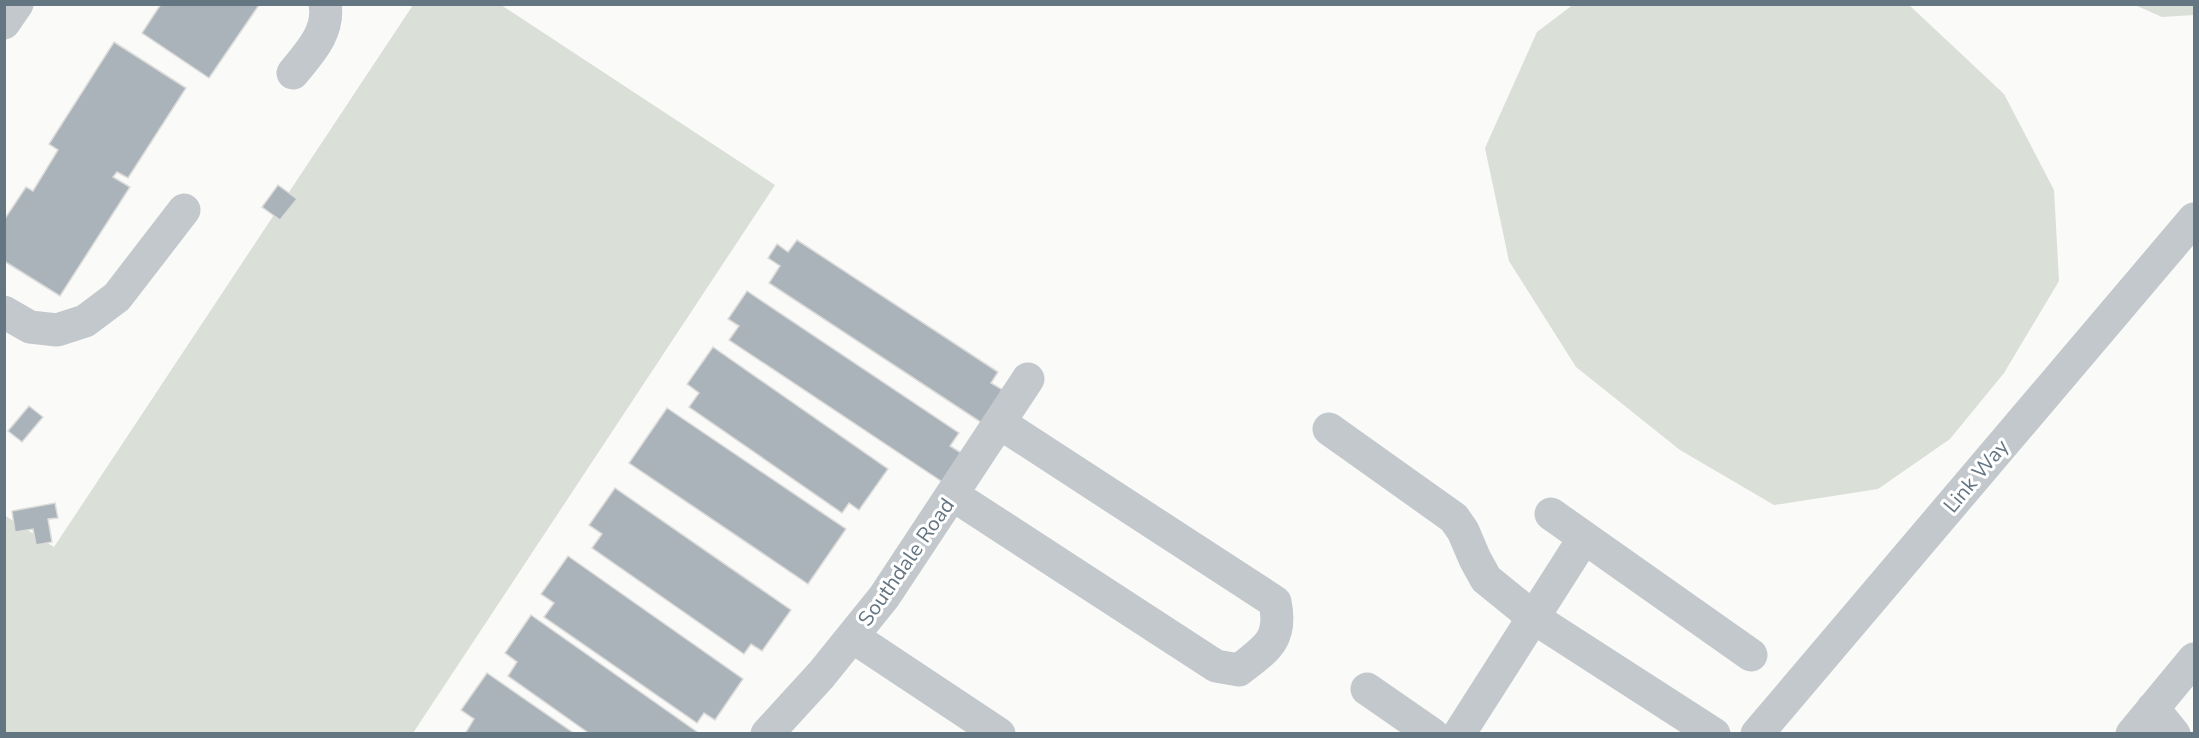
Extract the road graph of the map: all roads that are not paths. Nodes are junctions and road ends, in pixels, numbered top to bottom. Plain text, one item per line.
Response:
1 (17, 4) edge
2 (326, 4) edge
3 (4, 23) edge
4 (293, 73) dead end
5 (184, 210) dead end
6 (2194, 219) edge
7 (4, 312) edge
8 (1028, 379) dead end
9 (999, 423) junction
10 (1329, 429) dead end
11 (953, 495) junction
12 (1551, 514) dead end
13 (1584, 538) junction
14 (1534, 618) junction
15 (853, 637) junction
16 (1751, 655) dead end
17 (2194, 659) edge
18 (1367, 689) dead end
19 (2153, 708) junction
20 (767, 734) edge
21 (999, 734) edge
22 (1432, 734) edge
23 (1459, 734) edge
24 (1714, 734) edge
25 (1757, 734) edge
26 (2132, 734) edge
27 (2174, 734) edge

1 - 3 street
2 - 4 street
5 - 7 street
6 - 25 street, Link Way
8 - 9 street, Southdale Road
9 - 11 street, Southdale Road
9 - 11 street
10 - 14 street
11 - 15 street, Southdale Road
12 - 13 street
13 - 14 street
13 - 16 street
14 - 23 street
14 - 24 street
15 - 20 street, Southdale Road
15 - 21 street
17 - 19 street
18 - 22 street
19 - 26 street
19 - 27 street

